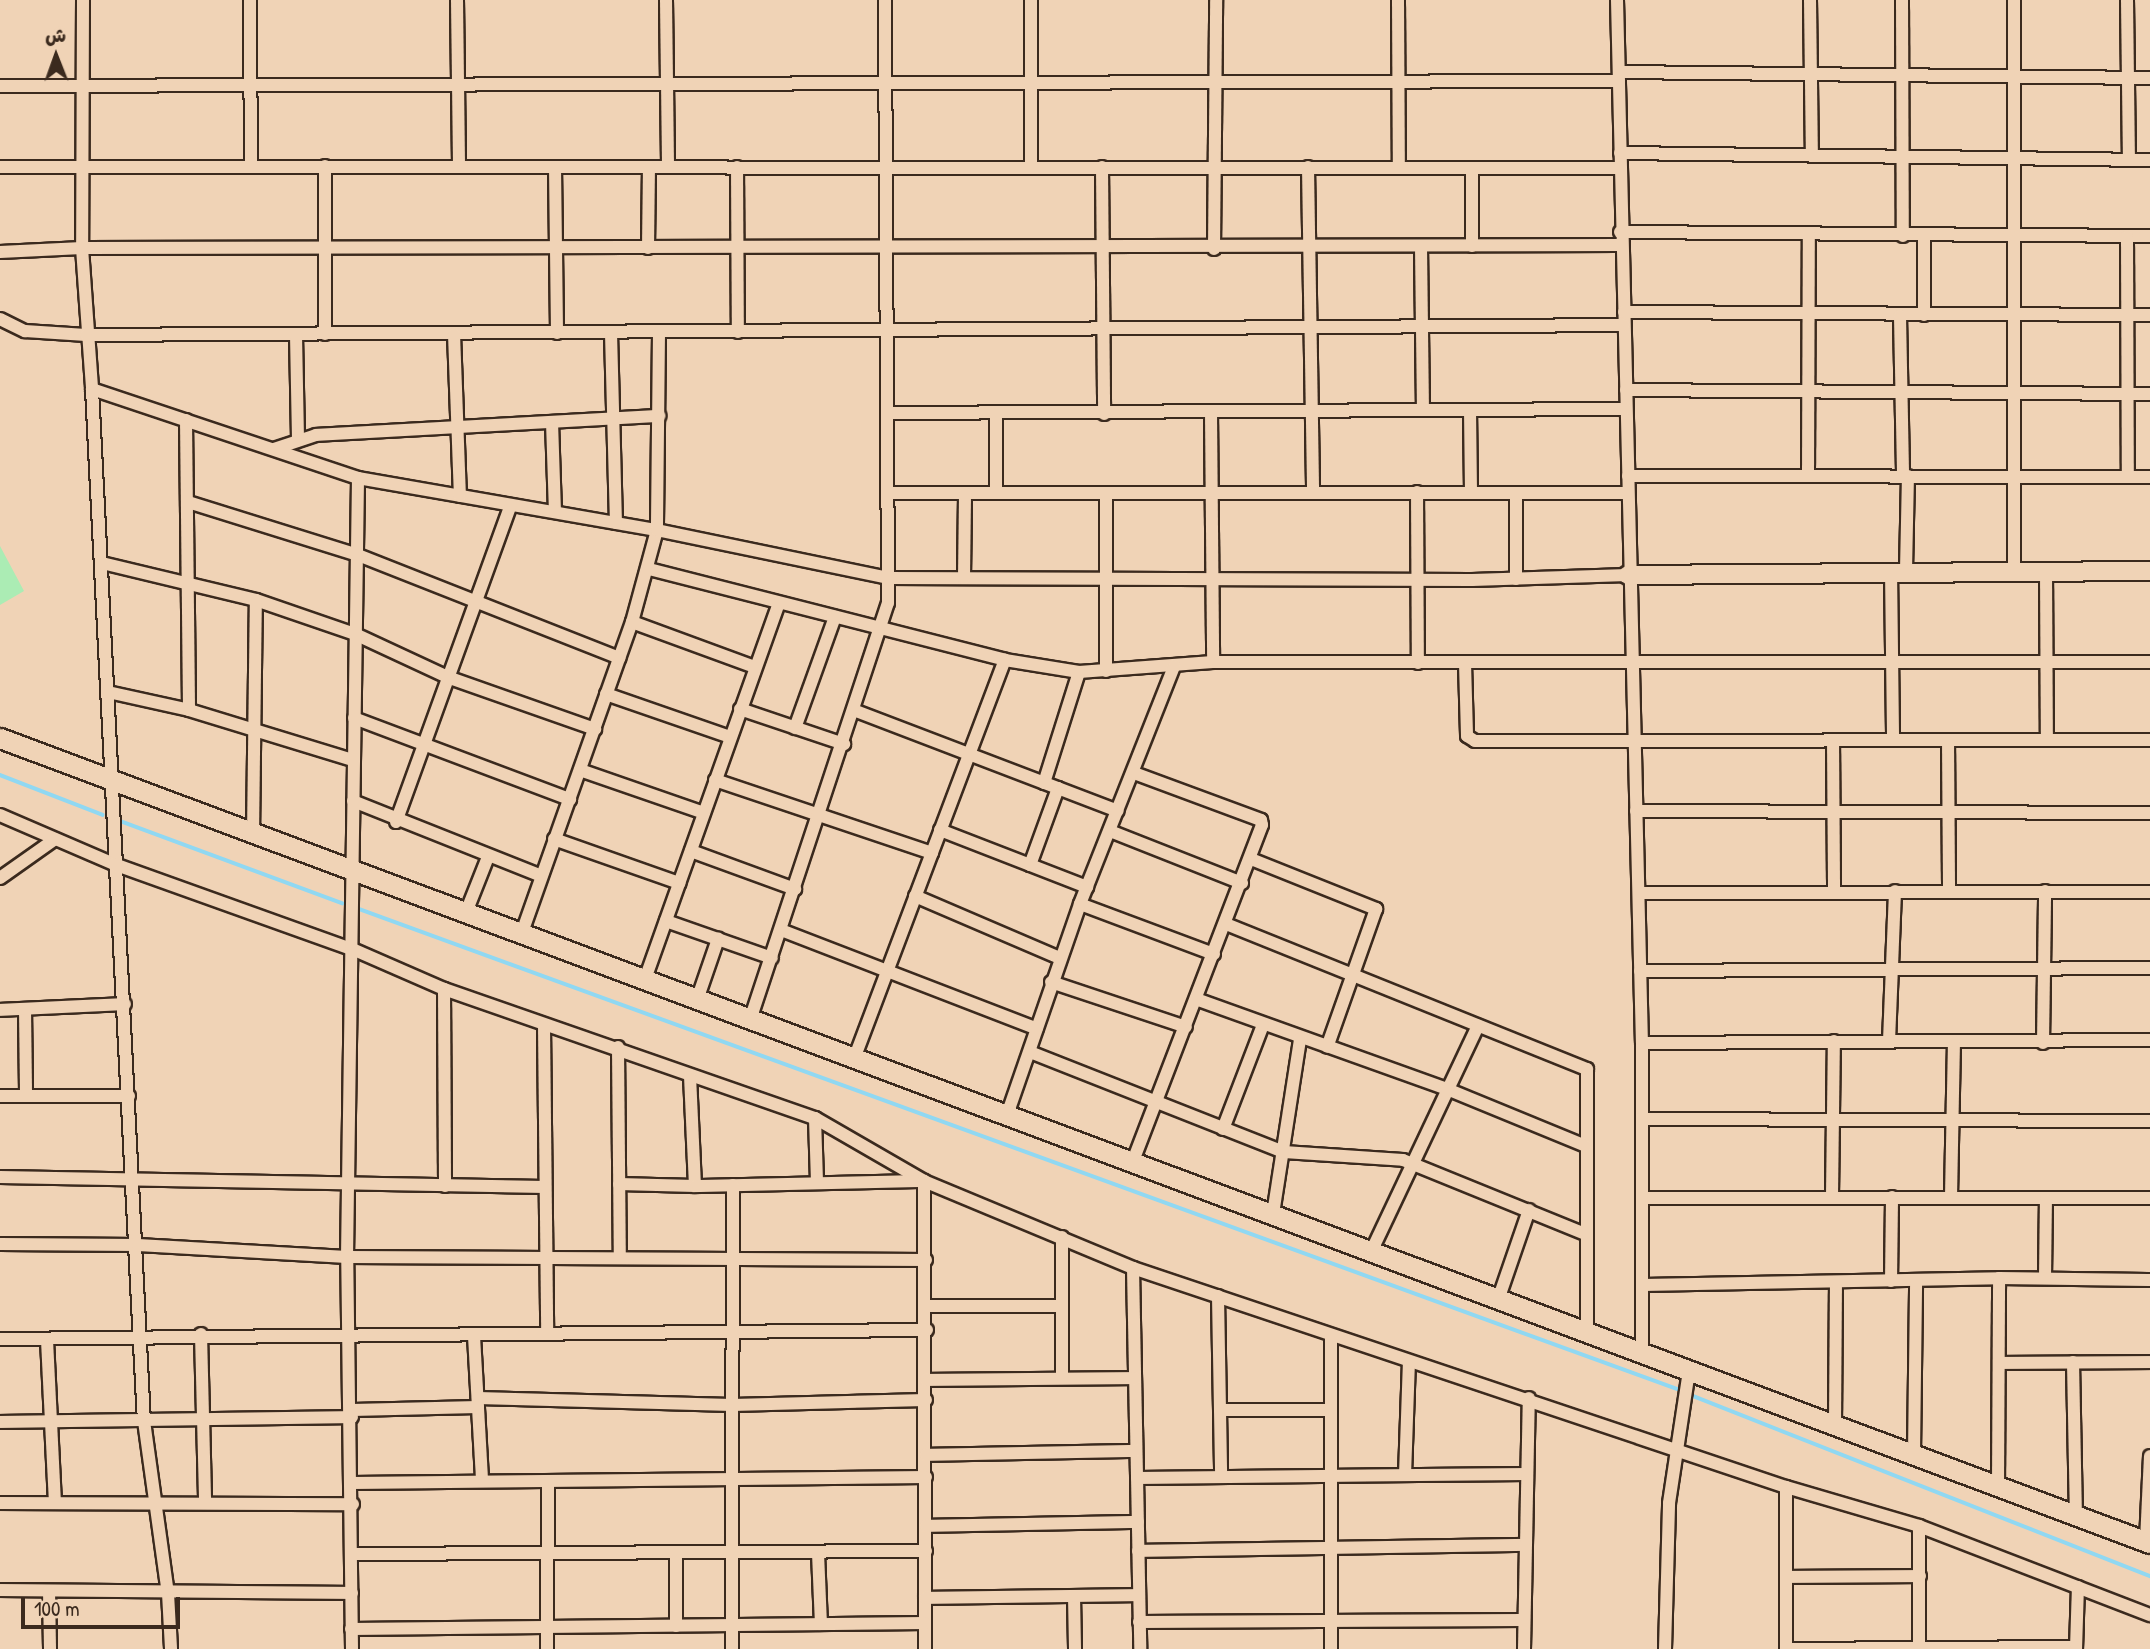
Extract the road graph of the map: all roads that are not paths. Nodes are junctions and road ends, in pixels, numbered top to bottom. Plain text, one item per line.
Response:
1 (83, 0) edge
2 (250, 0) edge
3 (457, 0) edge
4 (666, 0) edge
5 (885, 0) edge
6 (1031, 0) edge
7 (1216, 0) edge
8 (1398, 0) edge
9 (1617, 0) edge
10 (1810, 0) edge
11 (1902, 0) edge
12 (2014, 0) edge
13 (2127, 0) edge
14 (1903, 72) junction
15 (1810, 73) junction
16 (2017, 75) junction
17 (1619, 76) junction
18 (2126, 78) junction
19 (2150, 78) edge
20 (1398, 81) junction
21 (886, 82) junction
22 (1032, 82) junction
23 (1215, 82) junction
24 (251, 83) junction
25 (458, 83) junction
26 (667, 83) junction
27 (83, 84) junction
28 (0, 86) edge
29 (1620, 153) junction
30 (1812, 156) junction
31 (1903, 156) junction
32 (2015, 159) junction
33 (2129, 160) junction
34 (2150, 160) edge
35 (83, 166) junction
36 (325, 166) junction
37 (459, 166) junction
38 (1031, 166) junction
39 (0, 167) edge
40 (251, 167) junction
41 (555, 167) junction
42 (649, 167) junction
43 (668, 167) junction
44 (737, 167) junction
45 (886, 167) junction
46 (1102, 167) junction
47 (1215, 167) junction
48 (1308, 167) junction
49 (1399, 167) junction
50 (1472, 168) junction
51 (1620, 168) junction
52 (1809, 233) junction
53 (1903, 236) junction
54 (2016, 236) junction
55 (2150, 236) edge
56 (1924, 237) junction
57 (2127, 237) junction
58 (1621, 238) junction
59 (1472, 246) junction
60 (648, 247) junction
61 (886, 247) junction
62 (1421, 247) junction
63 (82, 248) junction
64 (325, 248) junction
65 (556, 248) junction
66 (737, 248) junction
67 (1102, 248) junction
68 (1214, 248) junction
69 (1310, 248) junction
70 (0, 252) edge
71 (1624, 312) junction
72 (1809, 312) junction
73 (2017, 313) junction
74 (2127, 315) junction
75 (2150, 315) edge
76 (1900, 316) junction
77 (1924, 316) junction
78 (0, 319) edge
79 (1624, 326) junction
80 (1421, 328) junction
81 (1312, 329) junction
82 (1103, 330) junction
83 (887, 331) junction
84 (738, 332) junction
85 (557, 333) junction
86 (611, 333) junction
87 (659, 333) junction
88 (325, 334) junction
89 (454, 334) junction
90 (86, 335) junction
91 (296, 335) junction
92 (92, 389) junction
93 (1626, 390) junction
94 (1809, 391) junction
95 (1899, 392) junction
96 (2016, 392) junction
97 (2128, 394) junction
98 (2150, 394) edge
99 (1626, 409) junction
100 (1423, 410) junction
101 (1470, 410) junction
102 (1313, 411) junction
103 (887, 413) junction
104 (1211, 413) junction
105 (996, 414) junction
106 (1104, 414) junction
107 (615, 416) junction
108 (659, 416) junction
109 (186, 420) junction
110 (552, 422) junction
111 (458, 427) junction
112 (298, 440) junction
113 (274, 449) junction
114 (1808, 475) junction
115 (1628, 476) junction
116 (1905, 476) junction
117 (2015, 477) junction
118 (2128, 477) junction
119 (2150, 477) edge
120 (358, 478) junction
121 (1312, 492) junction
122 (1417, 492) junction
123 (1471, 492) junction
124 (888, 493) junction
125 (965, 493) junction
126 (996, 493) junction
127 (1106, 493) junction
128 (1628, 493) junction
129 (1213, 494) junction
130 (1516, 494) junction
131 (460, 496) junction
132 (188, 502) junction
133 (511, 505) junction
134 (555, 512) junction
135 (616, 523) junction
136 (657, 530) junction
137 (358, 555) junction
138 (102, 563) junction
139 (649, 569) junction
140 (1899, 570) junction
141 (2014, 570) junction
142 (2046, 570) junction
143 (2150, 571) edge
144 (1628, 575) junction
145 (888, 578) junction
146 (964, 578) junction
147 (1106, 579) junction
148 (1516, 579) junction
149 (1213, 580) junction
150 (1417, 580) junction
151 (186, 581) junction
152 (256, 600) junction
153 (779, 603) junction
154 (478, 604) junction
155 (835, 617) junction
156 (632, 622) junction
157 (883, 630) junction
158 (355, 634) junction
159 (619, 657) junction
160 (1004, 660) junction
161 (1632, 660) junction
162 (1213, 662) junction
163 (2046, 662) junction
164 (2150, 662) edge
165 (1418, 663) junction
166 (1465, 663) junction
167 (1893, 664) junction
168 (1174, 666) junction
169 (755, 667) junction
170 (1106, 671) junction
171 (1079, 672) junction
172 (450, 678) junction
173 (108, 692) junction
174 (606, 694) junction
175 (740, 709) junction
176 (189, 710) junction
177 (856, 711) junction
178 (354, 718) junction
179 (795, 728) junction
180 (595, 729) junction
181 (255, 731) junction
182 (730, 737) junction
183 (0, 738) edge
184 (1893, 739) junction
185 (1833, 740) junction
186 (1948, 740) junction
187 (2048, 740) junction
188 (2150, 740) edge
189 (1632, 741) junction
190 (425, 744) junction
191 (844, 744) junction
192 (969, 754) junction
193 (353, 761) junction
194 (580, 770) junction
195 (1133, 774) junction
196 (109, 780) junction
197 (715, 780) junction
198 (1044, 783) junction
199 (1058, 788) junction
200 (570, 799) junction
201 (353, 801) junction
202 (1118, 811) junction
203 (1636, 811) junction
204 (1834, 811) junction
205 (1948, 811) junction
206 (704, 813) junction
207 (2150, 813) edge
208 (0, 815) edge
209 (821, 816) junction
210 (396, 822) junction
211 (940, 830) junction
212 (1110, 831) junction
213 (253, 835) junction
214 (55, 839) junction
215 (554, 839) junction
216 (691, 851) junction
217 (932, 853) junction
218 (488, 857) junction
219 (1251, 859) junction
220 (114, 864) junction
221 (1030, 865) junction
222 (352, 872) junction
223 (541, 876) junction
224 (0, 878) edge
225 (678, 883) junction
226 (1242, 883) junction
227 (1087, 887) junction
228 (795, 889) junction
229 (1895, 891) junction
230 (1949, 891) junction
231 (2045, 891) junction
232 (1835, 892) junction
233 (2150, 892) edge
234 (1639, 893) junction
235 (915, 896) junction
236 (1080, 904) junction
237 (466, 915) junction
238 (666, 921) junction
239 (1226, 924) junction
240 (781, 930) junction
241 (521, 935) junction
242 (718, 939) junction
243 (352, 949) junction
244 (1214, 954) junction
245 (772, 958) junction
246 (1060, 958) junction
247 (1892, 967) junction
248 (2150, 968) edge
249 (2044, 969) junction
250 (888, 970) junction
251 (1640, 971) junction
252 (1356, 977) junction
253 (644, 982) junction
254 (1051, 982) junction
255 (444, 989) junction
256 (1196, 999) junction
257 (697, 1000) junction
258 (125, 1004) junction
259 (24, 1009) junction
260 (0, 1010) edge
261 (750, 1020) junction
262 (1263, 1025) junction
263 (544, 1026) junction
264 (1478, 1026) junction
265 (1186, 1027) junction
266 (1037, 1029) junction
267 (1300, 1039) junction
268 (2150, 1040) edge
269 (1834, 1041) junction
270 (1889, 1041) junction
271 (1954, 1042) junction
272 (1642, 1043) junction
273 (2043, 1043) junction
274 (618, 1047) junction
275 (1327, 1047) junction
276 (1030, 1052) junction
277 (854, 1059) junction
278 (690, 1077) junction
279 (1447, 1089) junction
280 (26, 1095) junction
281 (0, 1096) edge
282 (128, 1096) junction
283 (1157, 1101) junction
284 (1007, 1115) junction
285 (815, 1118) junction
286 (1950, 1118) junction
287 (1642, 1119) junction
288 (1833, 1120) junction
289 (2150, 1121) edge
290 (1223, 1129) junction
291 (1586, 1146) junction
292 (1284, 1152) junction
293 (1133, 1161) junction
294 (1410, 1163) junction
295 (0, 1177) edge
296 (133, 1178) junction
297 (817, 1181) junction
298 (924, 1181) junction
299 (348, 1184) junction
300 (619, 1184) junction
301 (733, 1185) junction
302 (445, 1186) junction
303 (695, 1186) junction
304 (545, 1187) junction
305 (1832, 1196) junction
306 (1951, 1196) junction
307 (1892, 1197) junction
308 (1643, 1198) junction
309 (2150, 1198) edge
310 (2046, 1200) junction
311 (1530, 1210) junction
312 (1273, 1214) junction
313 (1585, 1234) junction
314 (1062, 1237) junction
315 (0, 1244) edge
316 (138, 1245) junction
317 (1371, 1250) junction
318 (620, 1255) junction
319 (347, 1256) junction
320 (734, 1256) junction
321 (546, 1258) junction
322 (926, 1260) junction
323 (1133, 1268) junction
324 (1999, 1278) junction
325 (2045, 1278) junction
326 (1916, 1280) junction
327 (2150, 1280) edge
328 (1891, 1281) junction
329 (1836, 1282) junction
330 (1643, 1285) junction
331 (1218, 1296) junction
332 (1499, 1297) junction
333 (927, 1306) junction
334 (1061, 1306) junction
335 (927, 1330) junction
336 (732, 1332) junction
337 (201, 1334) junction
338 (547, 1334) junction
339 (142, 1335) junction
340 (349, 1335) junction
341 (1331, 1335) junction
342 (1587, 1335) junction
343 (474, 1336) junction
344 (0, 1339) edge
345 (47, 1339) junction
346 (1642, 1353) junction
347 (2073, 1362) junction
348 (2150, 1362) edge
349 (1409, 1363) junction
350 (2000, 1363) junction
351 (1689, 1371) junction
352 (1062, 1378) junction
353 (1135, 1378) junction
354 (926, 1380) junction
355 (1529, 1398) junction
356 (926, 1400) junction
357 (478, 1403) junction
358 (732, 1405) junction
359 (1220, 1410) junction
360 (1329, 1410) junction
361 (352, 1413) junction
362 (204, 1420) junction
363 (144, 1421) junction
364 (0, 1422) edge
365 (52, 1422) junction
366 (1835, 1424) junction
367 (1675, 1448) junction
368 (1136, 1451) junction
369 (1914, 1454) junction
370 (926, 1455) junction
371 (2150, 1456) edge
372 (1527, 1474) junction
373 (1405, 1475) junction
374 (1221, 1476) junction
375 (1328, 1476) junction
376 (926, 1477) junction
377 (1137, 1478) junction
378 (731, 1479) junction
379 (482, 1481) junction
380 (548, 1481) junction
381 (352, 1483) junction
382 (1998, 1486) junction
383 (1786, 1487) junction
384 (55, 1502) junction
385 (205, 1502) junction
386 (0, 1503) edge
387 (154, 1503) junction
388 (353, 1504) junction
389 (2076, 1515) junction
390 (1138, 1522) junction
391 (1919, 1525) junction
392 (926, 1526) junction
393 (2148, 1542) edge
394 (1525, 1545) junction
395 (1330, 1548) junction
396 (549, 1551) junction
397 (926, 1551) junction
398 (1138, 1551) junction
399 (676, 1552) junction
400 (733, 1552) junction
401 (818, 1553) junction
402 (351, 1554) junction
403 (1920, 1576) junction
404 (1786, 1577) junction
405 (2078, 1587) junction
406 (0, 1590) edge
407 (49, 1591) junction
408 (168, 1593) junction
409 (352, 1593) junction
410 (1139, 1595) junction
411 (1074, 1596) junction
412 (925, 1598) junction
413 (2150, 1615) edge
414 (1524, 1620) junction
415 (1139, 1622) junction
416 (925, 1623) junction
417 (1331, 1623) junction
418 (821, 1624) junction
419 (677, 1626) junction
420 (732, 1626) junction
421 (548, 1628) junction
422 (351, 1629) junction
423 (1919, 1647) edge
424 (2076, 1648) edge
425 (50, 1649) edge
426 (171, 1649) edge
427 (352, 1649) edge
428 (547, 1649) edge
429 (732, 1649) edge
430 (925, 1649) edge
431 (1075, 1649) edge
432 (1140, 1649) edge
433 (1331, 1649) edge
434 (1524, 1649) edge
435 (1665, 1649) edge
436 (1786, 1649) edge

1 - 27 street
2 - 24 street
3 - 25 street
4 - 26 street
5 - 21 street
6 - 22 street
7 - 23 street
8 - 20 street
9 - 17 street
10 - 15 street
11 - 14 street
12 - 16 street
13 - 18 street
14 - 15 street
14 - 16 street
14 - 31 street
15 - 17 street
15 - 30 street
16 - 18 street
16 - 32 street
17 - 20 street
17 - 29 street
18 - 19 street
18 - 33 street
20 - 23 street
20 - 49 street
21 - 22 street
21 - 26 street
21 - 45 street
22 - 23 street
22 - 38 street
23 - 47 street
24 - 25 street
24 - 27 street
24 - 40 street
25 - 26 street
25 - 37 street
26 - 43 street
27 - 28 street
27 - 35 street
29 - 30 street
29 - 51 street
30 - 31 street
31 - 32 street
31 - 53 street
32 - 33 street
32 - 54 street
33 - 34 street
35 - 39 street
35 - 40 street
35 - 63 street
36 - 37 street
36 - 40 street
36 - 64 street
37 - 41 street
38 - 45 street
38 - 46 street
41 - 42 street
41 - 65 street
42 - 43 street
42 - 60 street
43 - 44 street
44 - 45 street
44 - 66 street
45 - 61 street
46 - 47 street
46 - 67 street
47 - 48 street
47 - 68 street
48 - 49 street
48 - 69 street
49 - 50 street
50 - 51 street
50 - 59 street
51 - 58 street
52 - 53 street
52 - 58 street
52 - 72 street
53 - 56 street
54 - 56 street
54 - 57 street
54 - 73 street
55 - 57 street
56 - 77 street
57 - 74 street
58 - 59 street
58 - 71 street
59 - 62 street
60 - 65 street
60 - 66 street
61 - 66 street
61 - 67 street
61 - 83 street
62 - 69 street
62 - 80 street
63 - 64 street
63 - 70 street
63 - 90 street
64 - 65 street
64 - 88 street
65 - 85 street
66 - 84 street
67 - 68 street
67 - 82 street
68 - 69 street
69 - 81 street
71 - 72 street
71 - 79 street
72 - 76 street
72 - 94 street
73 - 74 street
73 - 77 street
73 - 96 street
74 - 75 street
74 - 97 street
76 - 77 street
76 - 95 street
78 - 90 street
79 - 80 street
79 - 93 street
80 - 81 street
80 - 100 street
81 - 82 street
81 - 102 street
82 - 83 street
82 - 106 street
83 - 84 street
83 - 103 street
84 - 87 street
85 - 86 street
85 - 89 street
86 - 87 street
86 - 107 street
87 - 108 street
88 - 89 street
88 - 91 street
89 - 111 street
90 - 91 street
90 - 92 street
91 - 112 street
92 - 109 street
92 - 138 street
93 - 94 street
93 - 99 street
94 - 95 street
94 - 114 street
95 - 96 street
95 - 116 street
96 - 97 street
96 - 117 street
97 - 98 street
97 - 118 street
99 - 101 street
99 - 115 street
100 - 101 street
100 - 102 street
101 - 123 street
102 - 104 street
102 - 121 street
103 - 105 street
103 - 124 street
104 - 106 street
104 - 129 street
105 - 106 street
105 - 126 street
107 - 108 street
107 - 110 street
107 - 135 street
108 - 136 street
109 - 113 street
109 - 132 street
110 - 111 street
110 - 134 street
111 - 112 street
111 - 131 street
112 - 113 street
113 - 120 street
114 - 115 street
114 - 116 street
115 - 128 street
116 - 117 street
116 - 140 street
117 - 118 street
117 - 141 street
118 - 119 street
120 - 131 street
120 - 137 street
121 - 122 street
121 - 129 street
122 - 123 street
122 - 150 street
123 - 130 street
124 - 125 street
124 - 145 street
125 - 126 street
125 - 146 street
126 - 127 street
127 - 129 street
127 - 147 street
128 - 130 street
128 - 144 street
129 - 149 street
130 - 148 street
131 - 133 street
132 - 137 street
132 - 151 street
133 - 134 street
133 - 154 street
134 - 135 street
135 - 136 street
136 - 139 street
136 - 145 street
137 - 154 street
137 - 158 street
138 - 151 street
138 - 173 street
139 - 153 street
139 - 156 street
140 - 141 street
140 - 144 street
140 - 167 street
141 - 142 street
142 - 143 street
142 - 163 street
144 - 148 street
144 - 161 street
145 - 146 street
145 - 157 street
146 - 147 street
147 - 149 street
147 - 170 street
148 - 150 street
149 - 150 street
149 - 162 street
150 - 165 street
151 - 152 street
151 - 176 street
152 - 158 street
152 - 181 street
153 - 155 street
153 - 169 street
154 - 159 street
154 - 172 street
155 - 157 street
155 - 179 street
156 - 159 street
156 - 169 street
157 - 160 street
157 - 177 street
158 - 172 street
158 - 178 street
159 - 174 street
160 - 171 street
160 - 192 street
161 - 166 street
161 - 167 street
161 - 189 street
162 - 165 street
162 - 168 street
163 - 164 street
163 - 167 street
163 - 187 street
165 - 166 street
166 - 189 street
167 - 184 street
168 - 170 street
168 - 195 street
169 - 175 street
170 - 171 street
171 - 198 street
172 - 180 street
172 - 190 street
173 - 176 street
173 - 196 street
174 - 180 street
174 - 182 street
175 - 179 street
175 - 182 street
176 - 181 street
177 - 191 street
177 - 192 street
178 - 190 street
178 - 193 street
179 - 191 street
180 - 194 street
181 - 193 street
181 - 213 street
182 - 197 street
183 - 196 main road
184 - 185 street
184 - 186 street
185 - 189 street
185 - 204 street
186 - 187 street
186 - 205 street
187 - 188 street
189 - 203 street
190 - 200 street
190 - 210 street
191 - 209 street
192 - 198 street
192 - 211 street
193 - 201 street
194 - 200 street
194 - 206 street
195 - 202 street
195 - 219 street
196 - 213 main road
196 - 220 street
197 - 206 street
197 - 209 street
198 - 199 street
199 - 202 street
199 - 221 street
200 - 215 street
201 - 210 street
201 - 222 street
202 - 212 street
203 - 204 street
203 - 234 street
204 - 205 street
204 - 232 street
205 - 207 street
205 - 230 street
206 - 216 street
208 - 214 street
209 - 217 street
209 - 228 street
210 - 218 street
211 - 217 street
211 - 221 street
212 - 226 street
212 - 227 street
213 - 222 main road
214 - 220 street
214 - 224 street
215 - 223 street
215 - 225 street
216 - 225 street
216 - 228 street
217 - 235 street
218 - 223 street
218 - 237 street
219 - 226 street
219 - 252 street
220 - 243 street
220 - 258 street
221 - 227 street
222 - 237 main road
222 - 243 street
223 - 241 street
225 - 238 street
226 - 239 street
227 - 236 street
228 - 240 street
229 - 230 street
229 - 232 street
229 - 247 street
230 - 231 street
231 - 233 street
231 - 249 street
232 - 234 street
234 - 251 street
235 - 246 street
235 - 250 street
236 - 244 street
236 - 246 street
237 - 241 main road
238 - 242 street
238 - 253 street
239 - 244 street
239 - 252 street
240 - 245 street
240 - 250 street
241 - 253 main road
242 - 245 street
242 - 257 street
243 - 255 street
243 - 299 street
244 - 256 street
245 - 261 street
246 - 254 street
247 - 249 street
247 - 251 street
247 - 270 street
248 - 249 street
249 - 273 street
250 - 266 street
250 - 277 street
251 - 272 street
252 - 264 street
252 - 275 street
253 - 257 main road
254 - 265 street
254 - 266 street
255 - 263 street
255 - 302 street
256 - 262 street
256 - 265 street
257 - 261 main road
258 - 259 street
258 - 282 street
259 - 260 street
259 - 280 street
261 - 277 main road
262 - 267 street
262 - 290 street
263 - 274 street
263 - 304 street
264 - 279 street
264 - 291 street
265 - 283 street
266 - 276 street
267 - 275 street
267 - 292 street
268 - 273 street
269 - 270 street
269 - 272 street
269 - 288 street
270 - 271 street
271 - 273 street
271 - 286 street
272 - 287 street
274 - 278 street
274 - 300 street
275 - 279 street
276 - 283 street
276 - 284 street
277 - 284 main road
278 - 285 street
278 - 303 street
279 - 291 street
279 - 294 street
280 - 281 street
280 - 282 street
282 - 296 street
283 - 290 street
283 - 293 street
284 - 293 main road
285 - 297 street
285 - 298 street
286 - 288 street
286 - 289 street
286 - 306 street
287 - 288 street
287 - 308 street
288 - 305 street
290 - 292 street
291 - 313 street
292 - 294 street
292 - 312 street
293 - 312 main road
294 - 311 street
294 - 317 street
295 - 296 street
296 - 299 street
296 - 316 street
297 - 298 street
297 - 301 street
298 - 314 street
298 - 322 street
299 - 302 street
299 - 319 street
300 - 303 street
300 - 318 street
301 - 303 street
301 - 320 street
302 - 304 street
304 - 321 street
305 - 307 street
305 - 308 street
306 - 307 street
306 - 310 street
307 - 328 street
308 - 330 street
309 - 310 street
310 - 325 street
311 - 313 street
311 - 332 street
312 - 317 main road
313 - 342 street
314 - 323 street
314 - 334 street
315 - 316 street
316 - 319 street
316 - 339 street
317 - 332 main road
318 - 320 street
318 - 321 street
319 - 321 street
319 - 340 street
320 - 322 street
320 - 336 street
321 - 338 street
322 - 333 street
323 - 331 street
323 - 353 street
324 - 325 street
324 - 326 street
324 - 350 street
325 - 327 street
326 - 328 street
326 - 369 street
328 - 329 street
329 - 330 street
329 - 366 street
330 - 346 street
331 - 341 street
331 - 359 street
332 - 342 main road
333 - 334 street
333 - 335 street
334 - 352 street
335 - 336 street
335 - 354 street
336 - 338 street
336 - 358 street
337 - 339 street
337 - 340 street
337 - 362 street
338 - 343 street
339 - 345 street
339 - 363 street
340 - 343 street
340 - 361 street
341 - 349 street
341 - 360 street
342 - 346 main road
343 - 357 street
344 - 345 street
345 - 365 street
346 - 351 main road
347 - 348 street
347 - 350 street
347 - 389 street
349 - 355 street
349 - 373 street
350 - 382 street
351 - 366 main road
351 - 367 street
352 - 353 street
352 - 354 street
353 - 368 street
354 - 356 street
355 - 367 street
355 - 372 street
356 - 358 street
356 - 370 street
357 - 358 street
357 - 361 street
357 - 379 street
358 - 378 street
359 - 360 street
359 - 374 street
360 - 375 street
361 - 362 street
361 - 381 street
362 - 363 street
362 - 385 street
363 - 365 street
363 - 387 street
364 - 365 street
365 - 384 street
366 - 369 main road
367 - 383 street
367 - 435 street
368 - 370 street
368 - 377 street
369 - 382 main road
370 - 376 street
371 - 393 street
372 - 373 street
372 - 394 street
373 - 375 street
374 - 375 street
374 - 377 street
375 - 395 street
376 - 378 street
376 - 392 street
377 - 390 street
378 - 380 street
378 - 400 street
379 - 380 street
379 - 381 street
380 - 396 street
381 - 388 street
382 - 389 main road
383 - 391 street
383 - 404 street
384 - 386 street
384 - 387 street
385 - 387 street
385 - 388 street
387 - 408 street
388 - 402 street
389 - 393 main road
390 - 392 street
390 - 398 street
391 - 403 street
391 - 405 street
392 - 397 street
394 - 395 street
394 - 414 street
395 - 398 street
395 - 417 street
396 - 399 street
396 - 402 street
396 - 421 street
397 - 401 street
397 - 412 street
398 - 410 street
399 - 400 street
399 - 419 street
400 - 401 street
400 - 420 street
401 - 418 street
402 - 409 street
403 - 404 street
403 - 423 street
404 - 436 street
405 - 413 street
405 - 424 street
406 - 407 street
407 - 408 street
407 - 425 street
408 - 409 street
408 - 426 street
409 - 422 street
410 - 411 street
410 - 415 street
411 - 412 street
411 - 431 street
412 - 416 street
414 - 417 street
414 - 434 street
415 - 417 street
415 - 432 street
416 - 418 street
416 - 430 street
417 - 433 street
418 - 420 street
419 - 420 street
419 - 421 street
420 - 429 street
421 - 422 street
421 - 428 street
422 - 427 street
423 - 424 street
423 - 436 street

